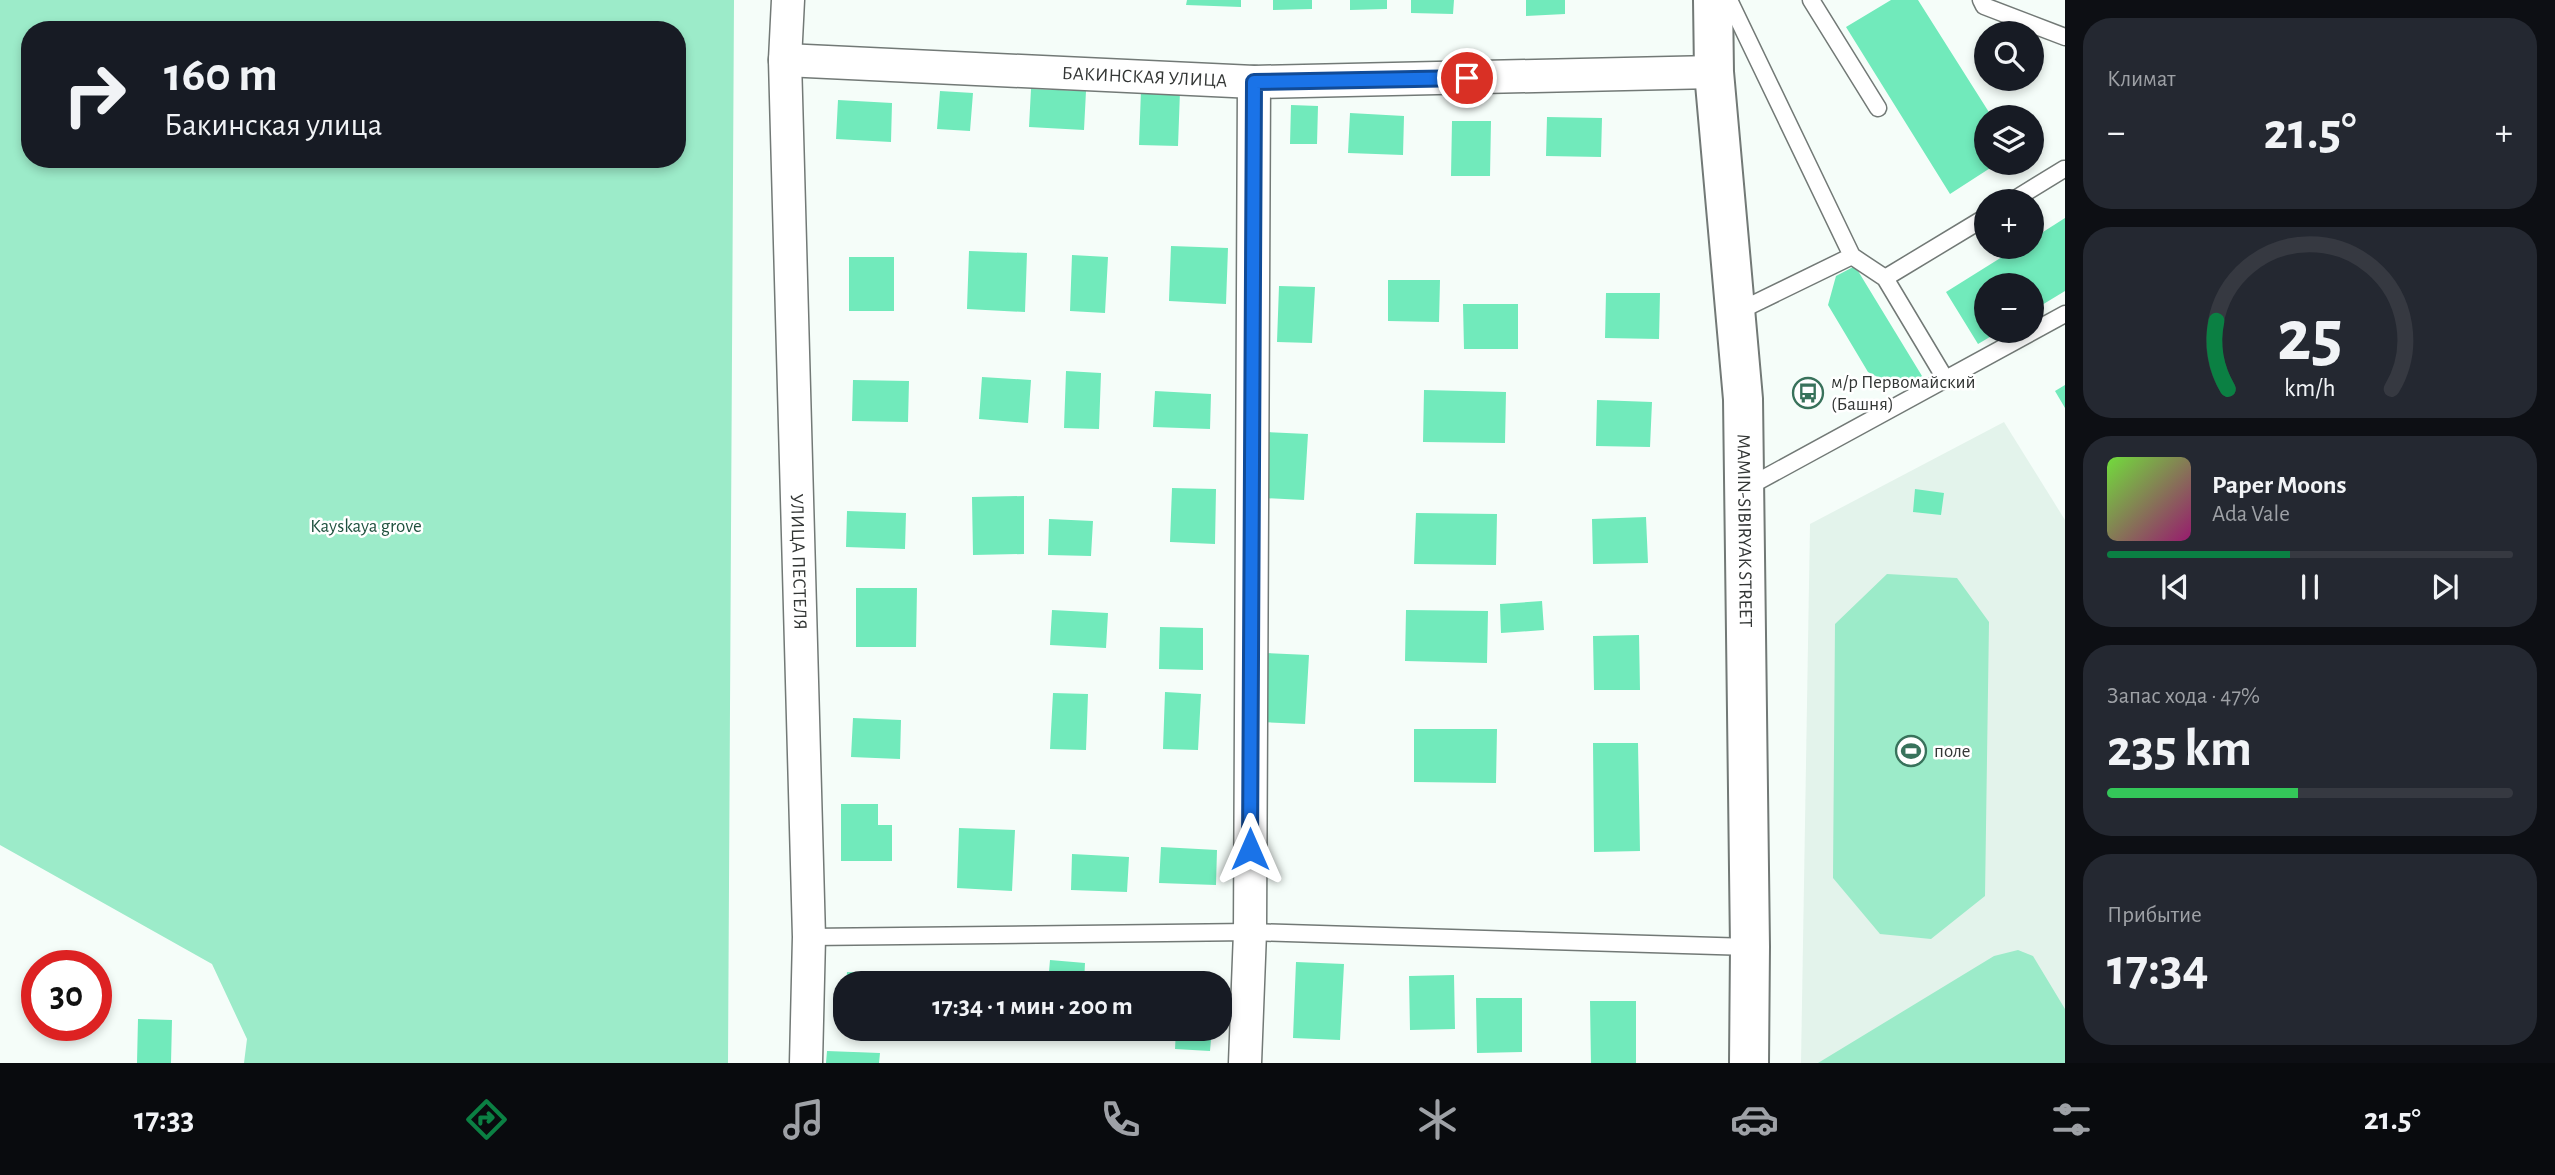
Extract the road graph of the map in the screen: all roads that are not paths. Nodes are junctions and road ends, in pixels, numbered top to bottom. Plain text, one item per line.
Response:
1 (788, 0) edge
2 (1713, 0) edge
3 (1729, 0) edge
4 (1811, 0) edge
5 (1981, 0) edge
6 (2065, 37) edge
7 (786, 60) junction
8 (1714, 72) junction
9 (1254, 82) junction
10 (1878, 108) dead end
11 (2064, 169) edge
12 (2032, 189) edge
13 (1974, 224) edge
14 (1852, 256) junction
15 (1885, 278) junction
16 (1735, 313) junction
17 (2065, 314) edge
18 (1946, 380) junction
19 (1744, 489) junction
20 (1250, 932) junction
21 (809, 937) junction
22 (1750, 947) junction
23 (806, 1063) edge
24 (1245, 1063) edge
25 (1749, 1063) edge

1 - 7 street, УЛИЦА ПЕСТЕЛЯ
2 - 8 street, MAMIN-SIBIRYAK STREET
3 - 14 lane
4 - 10 lane
5 - 6 lane
7 - 9 street, БАКИНСКАЯ УЛИЦА
7 - 21 street, УЛИЦА ПЕСТЕЛЯ
8 - 9 street, БАКИНСКАЯ УЛИЦА
8 - 16 street, MAMIN-SIBIRYAK STREET
9 - 20 street
11 - 12 lane
13 - 15 lane
14 - 15 lane
14 - 16 lane
15 - 18 lane
16 - 19 street, MAMIN-SIBIRYAK STREET
17 - 18 lane
18 - 19 lane
19 - 22 street, MAMIN-SIBIRYAK STREET
20 - 21 lane
20 - 22 lane
20 - 24 street
21 - 23 street, УЛИЦА ПЕСТЕЛЯ
22 - 25 street, MAMIN-SIBIRYAK STREET

